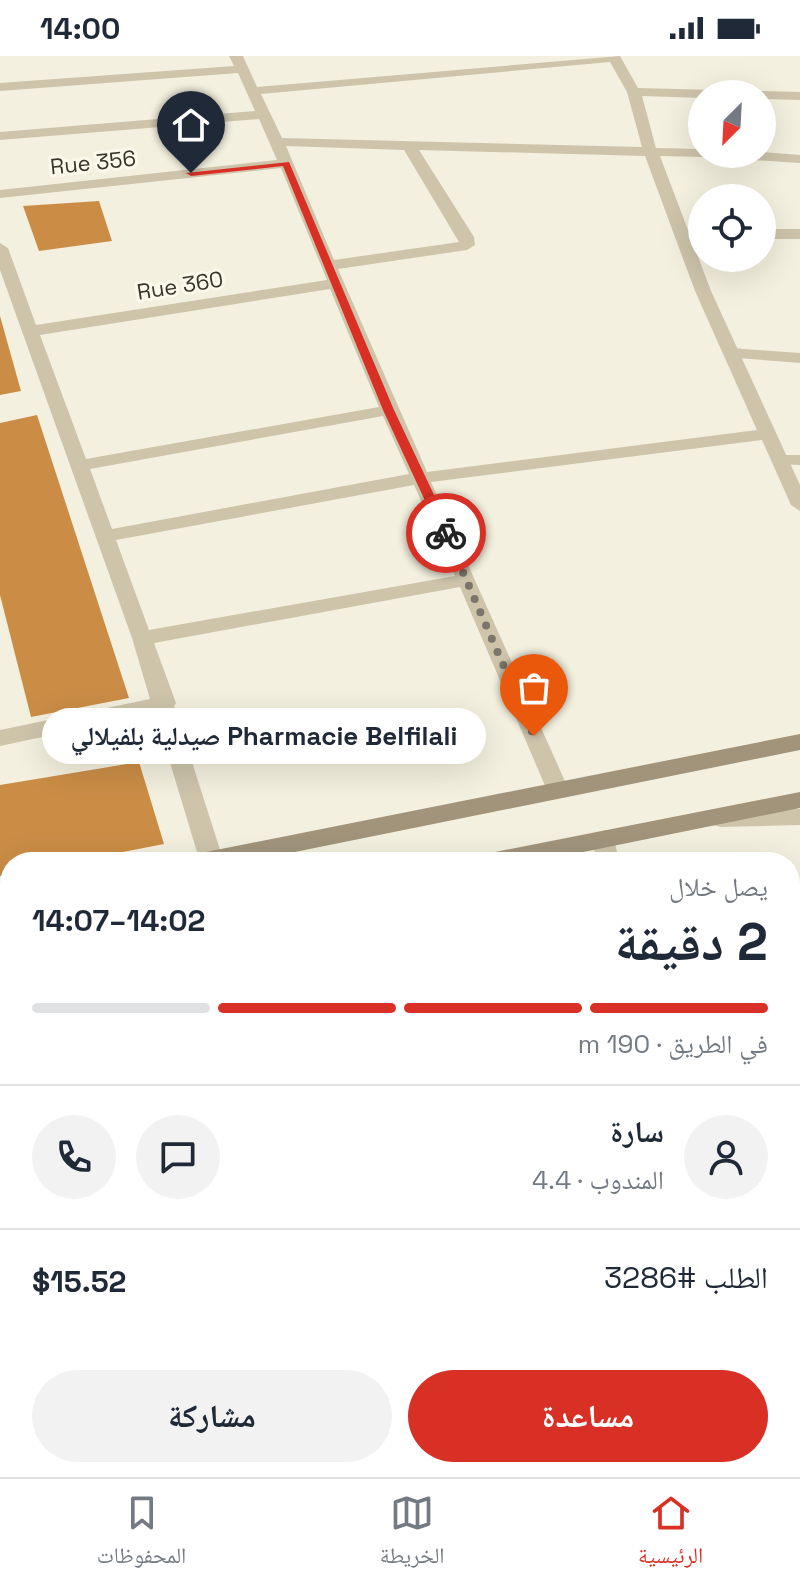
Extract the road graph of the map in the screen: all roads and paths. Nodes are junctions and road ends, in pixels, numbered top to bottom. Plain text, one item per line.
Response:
1 (614, 57) edge
2 (239, 63) edge
3 (0, 87) edge
4 (253, 91) junction
5 (634, 92) junction
6 (688, 93) edge
7 (776, 95) edge
8 (800, 96) edge
9 (264, 114) junction
10 (0, 136) edge
11 (277, 142) junction
12 (409, 146) junction
13 (650, 150) junction
14 (688, 152) edge
15 (776, 157) edge
16 (800, 159) edge
17 (286, 163) junction
18 (0, 194) edge
19 (776, 234) edge
20 (800, 234) edge
21 (682, 235) junction
22 (688, 235) edge
23 (0, 248) edge
24 (330, 265) junction
25 (337, 283) junction
26 (31, 331) junction
27 (731, 353) junction
28 (800, 358) edge
29 (389, 410) junction
30 (768, 434) junction
31 (780, 460) junction
32 (800, 460) edge
33 (80, 465) junction
34 (420, 478) junction
35 (800, 505) edge
36 (106, 536) junction
37 (465, 580) junction
38 (142, 638) junction
39 (165, 703) junction
40 (0, 738) edge
41 (800, 742) edge
42 (557, 788) junction
43 (800, 800) edge
44 (800, 817) edge
45 (704, 820) junction
46 (606, 851) edge
47 (206, 852) edge
48 (251, 852) edge

1 - 4 street
1 - 5 street
2 - 3 street
2 - 4 street
4 - 9 street
5 - 6 street
5 - 13 street
7 - 8 street
9 - 10 street
9 - 11 street
11 - 12 street
11 - 17 street
12 - 13 street
12 - 24 street
13 - 14 street
13 - 21 street
15 - 16 street
17 - 18 street, Rue 356
17 - 24 street
19 - 20 street
21 - 22 street
21 - 27 street
23 - 26 street
24 - 25 street
25 - 26 street, Rue 360
25 - 29 street
26 - 33 street
27 - 28 street
27 - 30 street
29 - 33 street
29 - 34 street
30 - 31 street
30 - 34 street
31 - 32 street
31 - 35 street
33 - 36 street
34 - 36 street
34 - 37 street
36 - 38 street
37 - 38 street
37 - 42 street
38 - 39 street
39 - 40 street
39 - 47 street
41 - 42 main road
42 - 48 main road
43 - 45 main road
44 - 45 street
45 - 46 main road

